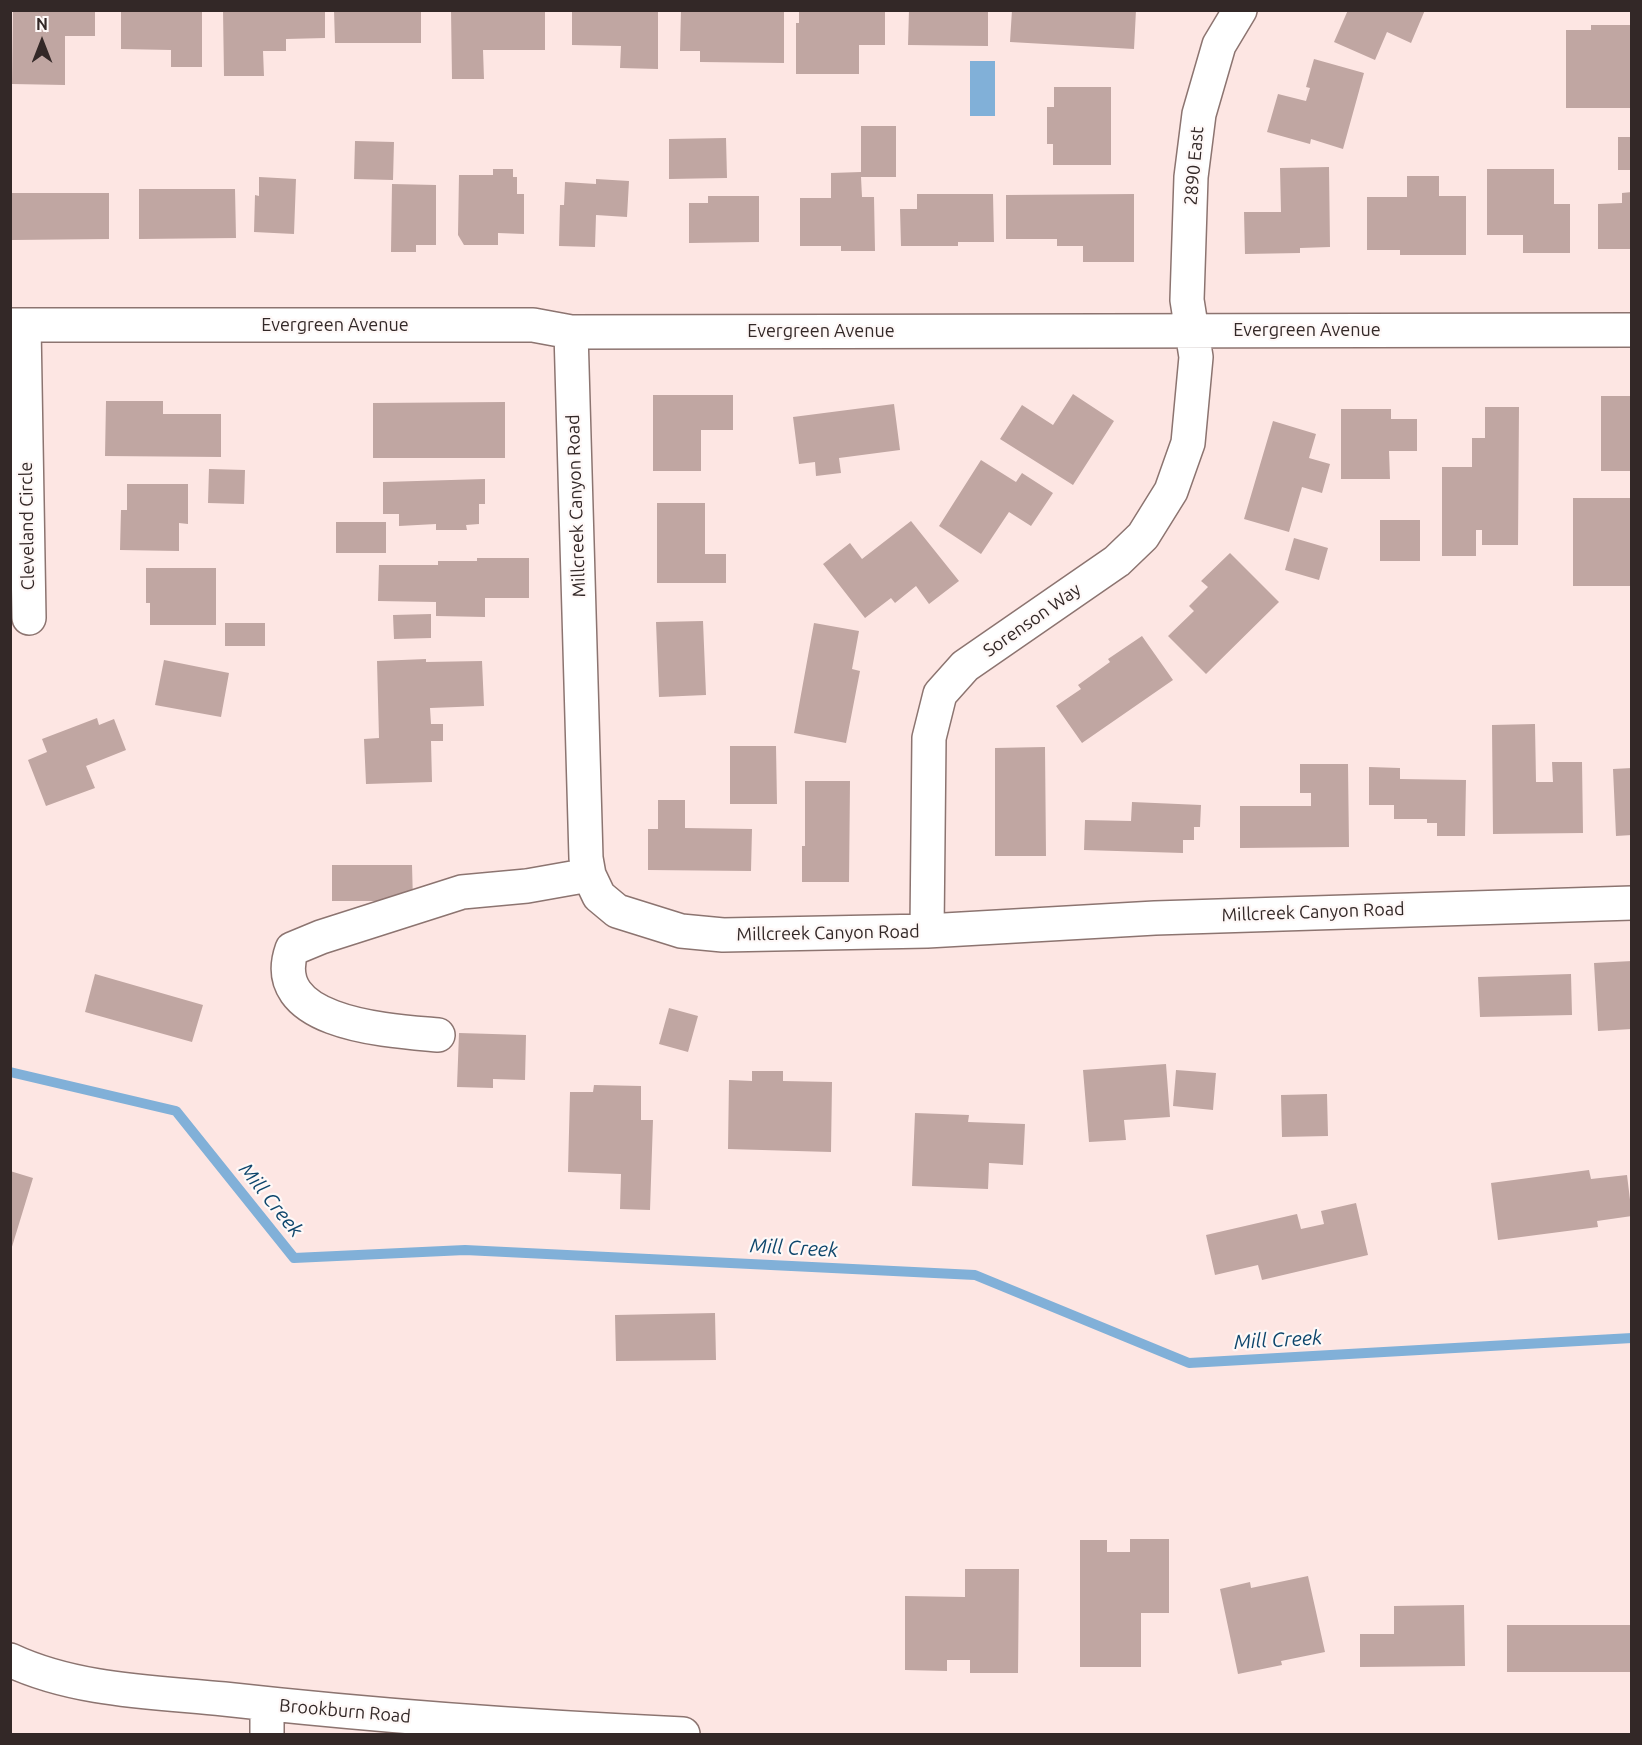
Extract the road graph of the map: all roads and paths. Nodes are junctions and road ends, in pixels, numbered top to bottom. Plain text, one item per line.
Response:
1 (1240, 10) edge
2 (17, 325) edge
3 (1191, 330) junction
4 (1632, 330) edge
5 (571, 332) junction
6 (29, 618) dead end
7 (589, 875) junction
8 (1632, 903) edge
9 (927, 931) junction
10 (438, 1035) dead end
11 (10, 1660) edge
12 (267, 1719) edge
13 (683, 1734) edge

1 - 3 street, 2890 East
2 - 5 street, Evergreen Avenue
2 - 6 street, Cleveland Circle
3 - 4 street, Evergreen Avenue
3 - 5 street, Evergreen Avenue
3 - 9 street, Sorenson Way
5 - 7 street, Millcreek Canyon Road
7 - 9 street, Millcreek Canyon Road
7 - 10 street
8 - 9 street, Millcreek Canyon Road
11 - 12 street, Brookburn Road
12 - 13 street, Brookburn Road

